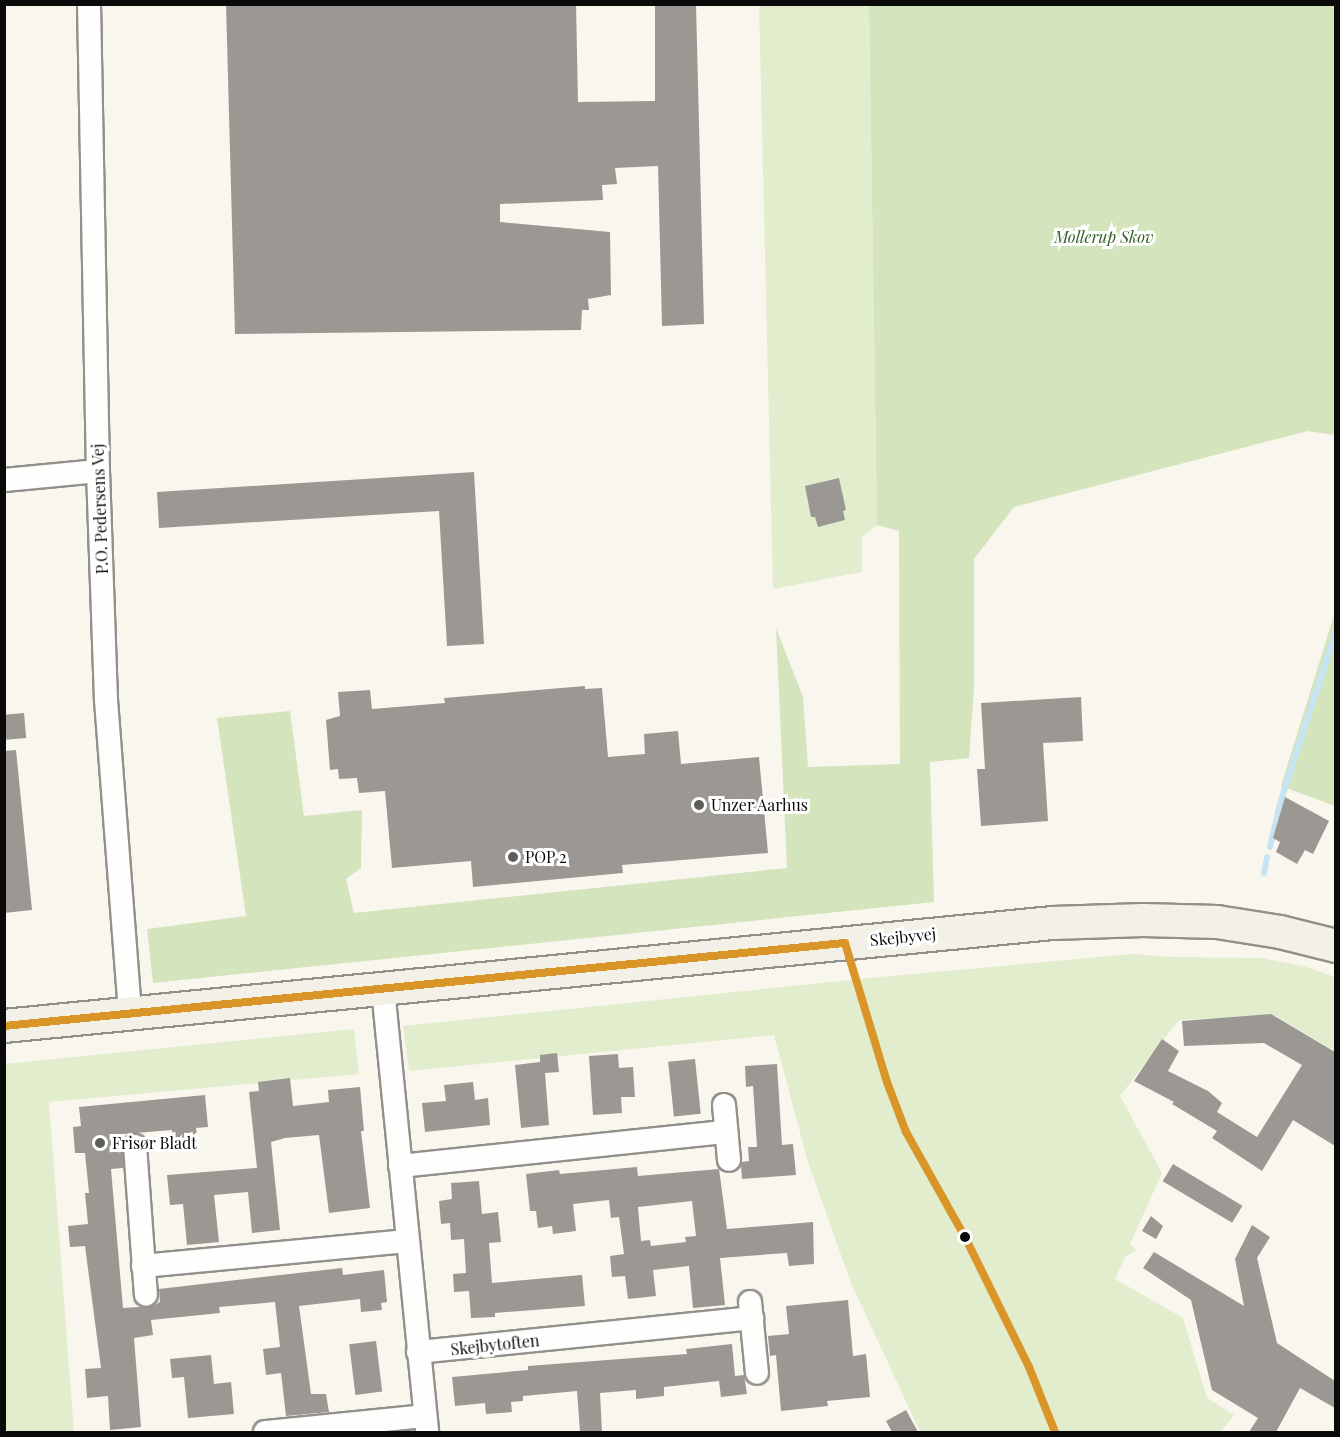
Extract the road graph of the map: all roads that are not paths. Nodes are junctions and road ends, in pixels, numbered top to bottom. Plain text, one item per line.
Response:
1 (89, 4) edge
2 (98, 471) junction
3 (4, 480) edge
4 (1335, 946) edge
5 (383, 989) junction
6 (130, 1013) junction
7 (4, 1026) edge
8 (724, 1105) dead end
9 (726, 1132) junction
10 (135, 1146) dead end
11 (729, 1160) dead end
12 (399, 1166) junction
13 (407, 1241) junction
14 (143, 1266) junction
15 (146, 1295) dead end
16 (418, 1352) junction
17 (758, 1373) dead end
18 (426, 1424) edge
19 (265, 1432) edge

1 - 2 street, P.O. Pedersens Vej
2 - 3 street
2 - 6 street, P.O. Pedersens Vej
4 - 5 street, Skejbyvej
5 - 6 street, Skejbyvej
5 - 12 street
6 - 7 street, Skejbyvej
8 - 9 street
9 - 11 street
9 - 12 street
10 - 14 street
12 - 13 street
13 - 14 street
13 - 16 street
14 - 15 street
16 - 17 street, Skejbytoften
16 - 18 street
18 - 19 street

